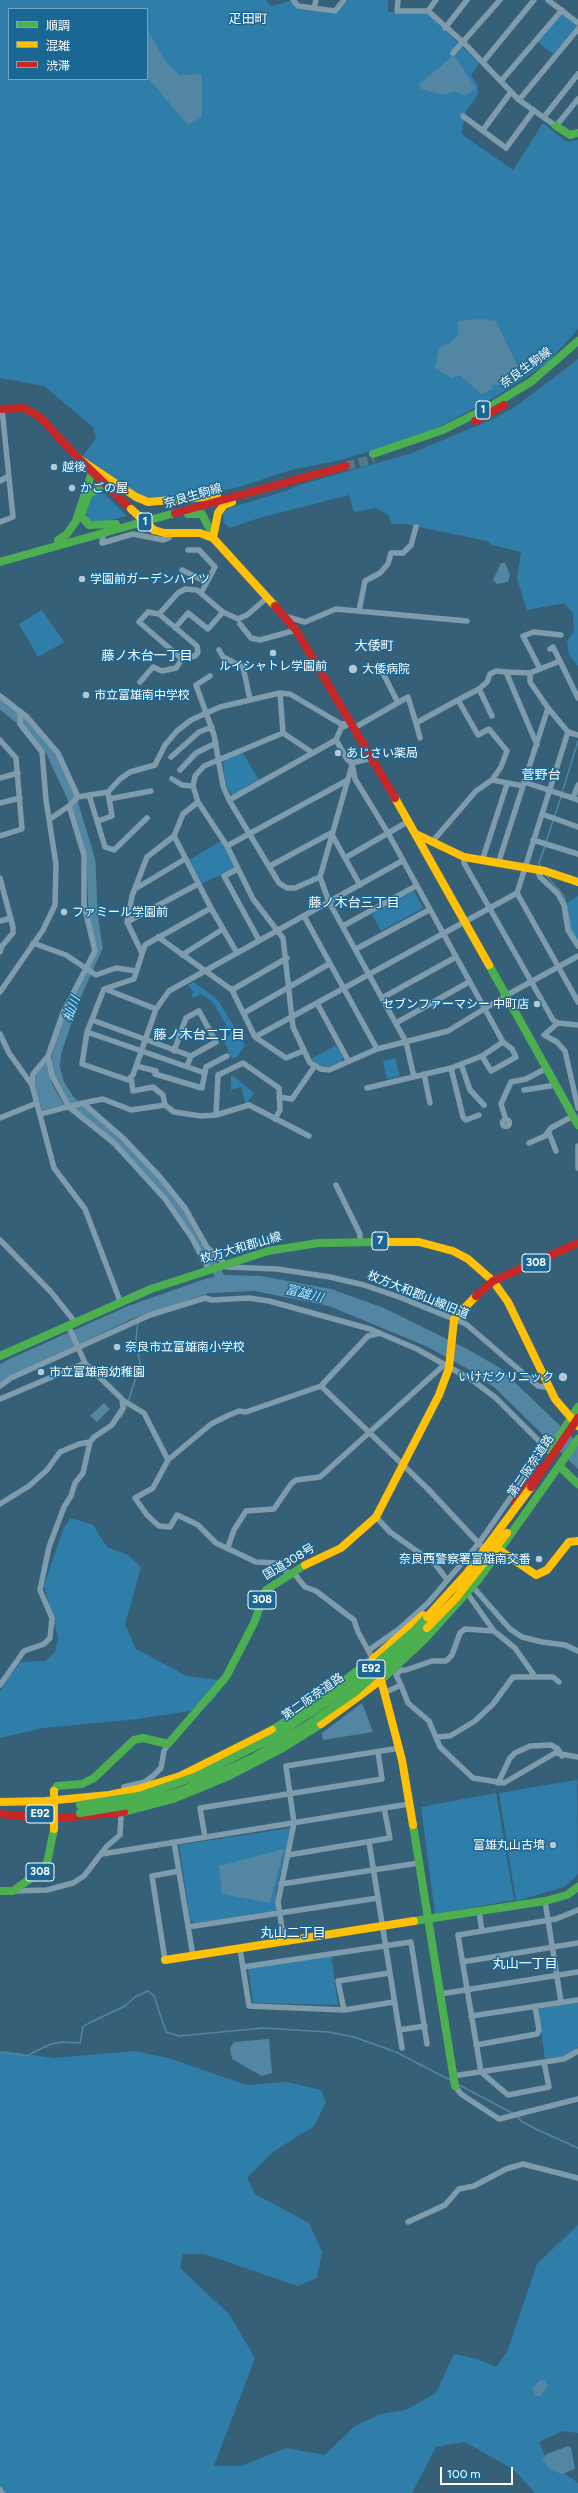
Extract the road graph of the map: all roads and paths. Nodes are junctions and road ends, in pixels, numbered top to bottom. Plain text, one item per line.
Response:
1 (293, 0) edge
2 (316, 0) edge
3 (344, 0) edge
4 (398, 0) edge
5 (436, 0) edge
6 (467, 0) edge
7 (500, 0) edge
8 (534, 0) edge
9 (548, 0) edge
10 (314, 8) junction
11 (562, 10) junction
12 (428, 11) junction
13 (578, 23) edge
14 (445, 28) junction
15 (578, 29) edge
16 (464, 43) junction
17 (453, 53) dead end
18 (483, 62) junction
19 (578, 74) edge
20 (501, 81) junction
21 (511, 92) junction
22 (578, 99) edge
23 (519, 100) junction
24 (534, 110) junction
25 (463, 116) dead end
26 (544, 117) junction
27 (556, 126) junction
28 (483, 130) junction
29 (578, 133) edge
30 (578, 341) edge
31 (578, 348) edge
32 (1, 409) edge
33 (2, 443) edge
34 (78, 458) junction
35 (92, 472) junction
36 (7, 477) junction
37 (0, 481) edge
38 (290, 482) junction
39 (104, 484) junction
40 (217, 496) junction
41 (170, 515) junction
42 (0, 522) edge
43 (116, 524) junction
44 (416, 527) dead end
45 (172, 533) junction
46 (103, 534) junction
47 (213, 538) junction
48 (58, 540) junction
49 (188, 550) dead end
50 (0, 556) edge
51 (0, 562) edge
52 (182, 570) dead end
53 (206, 582) junction
54 (201, 593) junction
55 (268, 597) junction
56 (359, 611) junction
57 (223, 612) junction
58 (159, 614) junction
59 (284, 616) junction
60 (467, 621) dead end
61 (240, 624) dead end
62 (175, 628) junction
63 (296, 630) junction
64 (562, 636) dead end
65 (550, 649) dead end
66 (219, 650) dead end
67 (182, 659) junction
68 (560, 661) junction
69 (540, 668) junction
70 (506, 672) junction
71 (383, 673) dead end
72 (530, 673) junction
73 (210, 676) dead end
74 (140, 682) dead end
75 (480, 689) junction
76 (280, 693) junction
77 (0, 696) edge
78 (578, 698) edge
79 (250, 699) junction
80 (458, 700) junction
81 (398, 703) junction
82 (548, 708) junction
83 (20, 711) junction
84 (207, 712) junction
85 (492, 716) dead end
86 (416, 723) junction
87 (352, 725) junction
88 (212, 727) junction
89 (568, 732) junction
90 (283, 733) junction
91 (578, 735) edge
92 (420, 738) dead end
93 (0, 740) edge
94 (336, 740) junction
95 (216, 743) junction
96 (537, 745) junction
97 (8, 748) junction
98 (0, 750) edge
99 (313, 753) junction
100 (171, 758) dead end
101 (218, 758) junction
102 (372, 758) junction
103 (352, 763) junction
104 (155, 765) junction
105 (161, 770) dead end
106 (180, 770) dead end
107 (18, 773) junction
108 (0, 778) edge
109 (172, 779) dead end
110 (492, 780) junction
111 (346, 781) junction
112 (507, 784) junction
113 (524, 784) junction
114 (578, 785) edge
115 (193, 786) junction
116 (151, 791) dead end
117 (549, 791) junction
118 (108, 792) junction
119 (89, 794) junction
120 (78, 797) junction
121 (20, 798) junction
122 (110, 799) junction
123 (576, 799) edge
124 (229, 800) junction
125 (198, 802) junction
126 (0, 803) edge
127 (69, 806) junction
128 (542, 814) junction
129 (146, 818) dead end
130 (50, 819) junction
131 (98, 821) junction
132 (409, 821) junction
133 (578, 827) edge
134 (331, 833) junction
135 (251, 834) junction
136 (388, 834) junction
137 (416, 834) junction
138 (0, 836) edge
139 (174, 836) junction
140 (533, 840) junction
141 (432, 842) junction
142 (227, 846) junction
143 (578, 854) edge
144 (464, 857) junction
145 (345, 858) junction
146 (185, 859) junction
147 (402, 861) junction
148 (482, 861) junction
149 (498, 864) junction
150 (270, 866) junction
151 (524, 867) junction
152 (238, 869) junction
153 (541, 870) junction
154 (320, 877) junction
155 (0, 878) edge
156 (578, 882) edge
157 (198, 884) junction
158 (360, 884) junction
159 (416, 886) junction
160 (135, 889) junction
161 (518, 893) junction
162 (330, 902) junction
163 (211, 908) junction
164 (490, 908) junction
165 (429, 910) junction
166 (304, 916) junction
167 (11, 918) junction
168 (0, 921) edge
169 (464, 921) junction
170 (127, 922) junction
171 (343, 926) junction
172 (223, 929) junction
173 (278, 929) junction
174 (443, 933) junction
175 (158, 937) junction
176 (259, 940) junction
177 (33, 943) junction
178 (578, 946) edge
179 (356, 949) junction
180 (0, 952) edge
181 (142, 953) junction
182 (237, 953) junction
183 (182, 954) junction
184 (578, 956) edge
185 (456, 957) junction
186 (287, 958) junction
187 (329, 964) junction
188 (558, 966) junction
189 (85, 969) junction
190 (136, 971) junction
191 (204, 971) junction
192 (369, 973) junction
193 (469, 982) junction
194 (531, 982) junction
195 (289, 987) junction
196 (342, 988) junction
197 (104, 989) junction
198 (232, 990) junction
199 (0, 992) edge
200 (507, 995) junction
201 (382, 998) junction
202 (578, 1002) edge
203 (317, 1003) junction
204 (156, 1009) junction
205 (484, 1011) junction
206 (244, 1013) junction
207 (291, 1016) junction
208 (92, 1020) junction
209 (396, 1023) junction
210 (558, 1023) junction
211 (578, 1025) edge
212 (87, 1032) junction
213 (0, 1034) edge
214 (255, 1037) junction
215 (146, 1041) junction
216 (406, 1042) junction
217 (503, 1042) junction
218 (377, 1049) junction
219 (142, 1050) junction
220 (174, 1051) junction
221 (303, 1051) junction
222 (48, 1056) junction
223 (191, 1056) junction
224 (227, 1056) dead end
225 (482, 1056) junction
226 (348, 1060) junction
227 (461, 1064) junction
228 (136, 1066) junction
229 (187, 1066) junction
230 (314, 1067) junction
231 (451, 1068) junction
232 (547, 1068) junction
233 (202, 1072) dead end
234 (424, 1074) junction
235 (131, 1077) junction
236 (414, 1077) junction
237 (32, 1085) junction
238 (556, 1085) junction
239 (367, 1088) dead end
240 (524, 1090) dead end
241 (279, 1097) junction
242 (37, 1103) junction
243 (81, 1103) junction
244 (430, 1103) dead end
245 (165, 1105) junction
246 (484, 1105) dead end
247 (69, 1107) junction
248 (578, 1108) edge
249 (40, 1114) junction
250 (216, 1115) junction
251 (479, 1116) dead end
252 (573, 1116) junction
253 (463, 1117) junction
254 (0, 1118) edge
255 (455, 1118) dead end
256 (275, 1119) junction
257 (506, 1120) dead end
258 (578, 1125) edge
259 (549, 1133) junction
260 (309, 1136) dead end
261 (529, 1142) dead end
262 (578, 1146) edge
263 (556, 1151) dead end
264 (578, 1168) edge
265 (336, 1185) dead end
266 (0, 1240) edge
267 (360, 1242) junction
268 (578, 1243) edge
269 (256, 1255) junction
270 (222, 1266) junction
271 (258, 1268) junction
272 (209, 1270) junction
273 (493, 1281) junction
274 (120, 1301) junction
275 (454, 1319) junction
276 (72, 1324) junction
277 (380, 1333) junction
278 (78, 1348) junction
279 (0, 1356) edge
280 (85, 1363) junction
281 (447, 1366) junction
282 (0, 1386) edge
283 (321, 1386) junction
284 (551, 1388) junction
285 (0, 1399) edge
286 (124, 1402) junction
287 (578, 1406) edge
288 (572, 1419) edge
289 (578, 1426) edge
290 (578, 1431) edge
291 (369, 1433) junction
292 (578, 1439) edge
293 (90, 1442) junction
294 (548, 1450) junction
295 (168, 1460) junction
296 (402, 1466) junction
297 (560, 1466) junction
298 (578, 1484) edge
299 (0, 1504) edge
300 (376, 1516) junction
301 (578, 1541) edge
302 (481, 1545) junction
303 (228, 1547) junction
304 (501, 1551) junction
305 (494, 1560) junction
306 (291, 1573) junction
307 (445, 1577) dead end
308 (470, 1590) junction
309 (494, 1631) junction
310 (369, 1650) junction
311 (578, 1651) edge
312 (373, 1659) junction
313 (534, 1675) junction
314 (381, 1680) junction
315 (559, 1682) dead end
316 (401, 1685) junction
317 (0, 1686) edge
318 (386, 1692) junction
319 (437, 1738) junction
320 (168, 1744) junction
321 (400, 1748) junction
322 (378, 1752) junction
323 (562, 1756) junction
324 (578, 1757) edge
325 (498, 1783) junction
326 (124, 1787) dead end
327 (290, 1793) junction
328 (0, 1803) edge
329 (409, 1804) junction
330 (384, 1808) junction
331 (80, 1809) junction
332 (0, 1813) edge
333 (121, 1816) dead end
334 (294, 1823) junction
335 (205, 1837) junction
336 (174, 1842) junction
337 (369, 1842) junction
338 (102, 1854) junction
339 (288, 1856) junction
340 (419, 1863) junction
341 (373, 1870) junction
342 (179, 1871) junction
343 (281, 1884) junction
344 (578, 1887) edge
345 (0, 1891) edge
346 (12, 1891) junction
347 (378, 1898) junction
348 (545, 1901) junction
349 (578, 1910) edge
350 (479, 1911) junction
351 (280, 1913) junction
352 (428, 1920) junction
353 (548, 1920) junction
354 (188, 1927) junction
355 (382, 1927) junction
356 (482, 1931) junction
357 (284, 1942) junction
358 (578, 1943) edge
359 (385, 1946) junction
360 (552, 1947) junction
361 (240, 1949) junction
362 (193, 1956) junction
363 (165, 1960) joint
364 (462, 1962) junction
365 (243, 1967) junction
366 (578, 1972) edge
367 (390, 1973) junction
368 (557, 1975) junction
369 (467, 1990) junction
370 (440, 1994) junction
371 (578, 2000) edge
372 (394, 2002) junction
373 (561, 2002) junction
374 (535, 2006) junction
375 (344, 2010) junction
376 (471, 2016) junction
377 (425, 2026) junction
378 (399, 2030) junction
379 (427, 2044) dead end
380 (476, 2044) junction
381 (402, 2048) dead end
382 (578, 2051) edge
383 (544, 2062) junction
384 (481, 2072) junction
385 (453, 2076) junction
386 (455, 2086) joint
387 (578, 2099) edge
388 (578, 2178) edge
389 (408, 2222) dead end
390 (0, 2490) edge
391 (2, 2493) edge

1 - 10 street
2 - 10 street
3 - 10 street
4 - 12 street
5 - 12 street
6 - 14 street
7 - 16 street
8 - 18 street
9 - 11 street
11 - 13 street
11 - 20 street
12 - 14 street
14 - 16 street
15 - 23 street
16 - 17 street
16 - 18 street
18 - 20 street
19 - 26 street
20 - 21 street
21 - 23 street
21 - 28 street
22 - 27 street
23 - 24 street
24 - 26 street
24 - 28 street
25 - 28 street
26 - 27 street
27 - 29 main road
30 - 31 main road, 奈良生駒線 / 1
32 - 33 street
32 - 34 main road
33 - 36 street
34 - 35 main road
34 - 40 main road
35 - 39 main road
35 - 48 main road
36 - 37 street
36 - 42 street
38 - 40 main road, 奈良生駒線 / 1
38 - 41 main road, 奈良生駒線 / 1
38 - 47 main road
39 - 43 main road
39 - 45 main road, bridge
40 - 43 main road, 奈良生駒線 / 1
41 - 46 main road, 奈良生駒線 / 1
41 - 47 main road
43 - 48 main road, 奈良生駒線 / 1
44 - 56 street
45 - 46 street
45 - 47 main road
46 - 51 main road, 奈良生駒線 / 1
47 - 55 main road
48 - 50 main road, 奈良生駒線 / 1
49 - 53 street
52 - 53 street
53 - 54 street
54 - 57 street
54 - 58 street
55 - 57 street
55 - 59 main road
56 - 59 street
56 - 60 street
57 - 62 street
58 - 62 street
58 - 67 street
59 - 63 main road
61 - 63 street
62 - 67 street
63 - 87 main road
64 - 69 street
65 - 68 street
66 - 79 street
67 - 74 street
68 - 69 street
68 - 78 street
69 - 72 street
70 - 72 street
70 - 75 street
70 - 96 street
71 - 81 street
72 - 82 street
73 - 84 street
75 - 80 street
75 - 85 street
76 - 79 street
76 - 87 street
76 - 90 street
77 - 83 street
79 - 84 street
80 - 86 street
80 - 110 street
81 - 86 street
81 - 87 street
82 - 89 street
82 - 96 street
83 - 120 street
83 - 130 street
84 - 88 street
84 - 104 street
86 - 92 street
87 - 94 street
87 - 102 main road
88 - 95 street
88 - 100 street
89 - 91 street
89 - 117 street
90 - 99 street
90 - 101 street
93 - 97 street
94 - 99 street
94 - 103 street
95 - 101 street
95 - 106 street
96 - 113 street
97 - 98 street
97 - 107 street
99 - 124 street
101 - 115 street
101 - 124 street
102 - 103 street
102 - 132 main road
103 - 111 street
103 - 136 street
104 - 105 street
104 - 118 street
107 - 108 street
107 - 121 street
109 - 115 street
110 - 112 street
110 - 141 street
111 - 134 street
111 - 135 street
112 - 113 street
112 - 148 street
113 - 117 street
113 - 149 street
114 - 123 street
115 - 125 street
116 - 122 street
117 - 123 street
117 - 128 street
118 - 119 street
118 - 122 street
119 - 120 street
119 - 131 street
120 - 127 street
121 - 126 street
121 - 138 street
122 - 131 street
124 - 135 street
125 - 139 street
125 - 142 street
127 - 130 street
127 - 189 street
128 - 133 street
128 - 140 street
129 - 131 street
130 - 177 street
132 - 136 street
132 - 137 main road
134 - 145 street
134 - 150 street
134 - 154 street
135 - 142 street
135 - 150 street
136 - 145 street
136 - 147 street
137 - 141 main road
137 - 169 main road
139 - 146 street
139 - 160 street
140 - 143 street
140 - 151 street
141 - 144 main road
142 - 152 street
144 - 148 main road
144 - 164 street
145 - 158 street
146 - 157 street
146 - 160 street
147 - 158 street
147 - 159 street
148 - 149 main road
149 - 151 main road
150 - 154 street
151 - 153 main road
151 - 161 street
152 - 173 street
152 - 176 street
153 - 156 main road
153 - 178 street
154 - 162 street
155 - 167 street
157 - 163 street
157 - 170 street
158 - 162 street
159 - 165 street
159 - 171 street
160 - 170 street
161 - 164 street
161 - 188 street
162 - 166 street
162 - 171 street
163 - 172 street
163 - 175 street
164 - 169 street
164 - 194 street
165 - 174 street
165 - 179 street
166 - 173 street
166 - 187 street
167 - 168 street
167 - 180 street
169 - 174 street
169 - 200 main road
170 - 181 street
171 - 179 street
172 - 182 street
172 - 183 street
173 - 176 street
173 - 186 street
174 - 185 street
174 - 192 street
175 - 181 street
175 - 183 street
176 - 182 street
177 - 189 street
177 - 199 street
179 - 192 street
181 - 190 street
182 - 191 street
183 - 191 street
184 - 188 street
185 - 193 street
185 - 201 street
186 - 195 street
186 - 198 street
187 - 195 street
187 - 196 street
188 - 194 street
188 - 202 street
189 - 190 street
189 - 222 street
190 - 197 street
191 - 198 street
191 - 204 street
192 - 196 street
192 - 201 street
193 - 205 street
193 - 209 street
194 - 200 street
194 - 210 street
195 - 206 street
195 - 207 street
196 - 203 street
196 - 218 street
197 - 204 street
197 - 208 street
198 - 206 street
200 - 205 street
200 - 232 main road
201 - 209 street
203 - 207 street
203 - 226 street
204 - 215 street
205 - 216 street
205 - 217 street
206 - 214 street
207 - 214 street
207 - 221 street
208 - 212 street
208 - 215 street
209 - 216 street
210 - 211 street
210 - 248 street
212 - 219 street
212 - 235 street
213 - 237 street
214 - 221 street
215 - 219 street
215 - 220 street
216 - 218 street
216 - 236 street
217 - 225 street
217 - 225 street
218 - 226 street
219 - 228 street
219 - 229 street
220 - 223 street
220 - 223 street
221 - 230 street
222 - 237 street
222 - 247 street
223 - 229 street
224 - 228 street
225 - 227 street
226 - 230 street
227 - 231 street
227 - 246 street
228 - 235 street
229 - 233 street
230 - 241 street
231 - 234 street
231 - 253 street
232 - 238 main road
232 - 257 street
234 - 236 street
234 - 244 street
235 - 245 street
236 - 239 street
237 - 242 street
238 - 240 street
238 - 252 main road
241 - 250 street
241 - 256 street
242 - 249 street
242 - 254 street
243 - 245 street
243 - 247 street
243 - 270 street
245 - 250 street
247 - 249 street
247 - 272 street
249 - 274 street
250 - 256 street
251 - 253 street
252 - 258 main road
252 - 259 street
253 - 255 street
256 - 260 street
259 - 261 street
259 - 263 street
262 - 264 street
265 - 267 street
266 - 276 street
267 - 269 main road, 枚方大和郡山線 / 7
267 - 273 main road, 枚方大和郡山線 / 7
268 - 273 main road, 308
269 - 270 main road, 枚方大和郡山線 / 7
269 - 271 street
270 - 271 street, 枚方大和郡山線旧道
270 - 272 main road, 枚方大和郡山線 / 7
271 - 275 street, 枚方大和郡山線旧道
272 - 274 main road, 枚方大和郡山線 / 7
273 - 275 main road, 308
273 - 284 main road, 枚方大和郡山線 / 7
274 - 276 main road, 枚方大和郡山線 / 7
275 - 281 main road, 国道308号 / 308
275 - 284 street, 枚方大和郡山線旧道
276 - 278 street
276 - 279 main road, 枚方大和郡山線 / 7
277 - 278 street
277 - 281 street
277 - 283 street
278 - 280 street
278 - 282 street
280 - 285 street
280 - 286 street
281 - 291 street
281 - 294 street
281 - 296 main road, 国道308号 / 308
283 - 291 street
283 - 295 street
284 - 288 main road, 枚方大和郡山線 / 7
286 - 293 street
286 - 295 street
287 - 288 main road
288 - 289 main road, 枚方大和郡山線 / 7
288 - 294 main road
288 - 331 main road, 第二阪奈道路 / E92, bridge
290 - 331 main road, 第二阪奈道路 / E92, bridge
291 - 296 street
291 - 303 street
292 - 297 main road
293 - 299 street
293 - 317 street
294 - 302 main road
295 - 303 street
296 - 300 main road, 国道308号 / 308
296 - 302 street
297 - 298 main road
297 - 304 main road
300 - 306 main road, 国道308号 / 308
300 - 307 street
301 - 304 main road
302 - 305 street
302 - 310 street
302 - 312 main road
303 - 306 street
304 - 305 main road
305 - 308 main road
306 - 310 street
306 - 320 main road, 国道308号 / 308
308 - 309 street
308 - 311 street
308 - 314 main road
309 - 313 street
309 - 316 street
310 - 312 street
312 - 314 main road
312 - 328 main road
313 - 315 street
313 - 319 street
314 - 318 main road
314 - 332 main road
316 - 318 street
316 - 319 street
318 - 321 main road
319 - 325 street
320 - 326 street
320 - 346 main road, 308, bridge
321 - 322 street
321 - 329 main road
322 - 327 street
322 - 327 street
323 - 324 street
323 - 325 street
323 - 325 street
327 - 334 street
327 - 335 street
328 - 331 main road, 第二阪奈道路 / E92
329 - 330 street
329 - 340 main road
330 - 334 street
330 - 337 street
331 - 332 main road, 第二阪奈道路 / E92
333 - 338 street
334 - 335 street
334 - 339 street
335 - 336 street
336 - 338 street
336 - 342 street
337 - 339 street
337 - 341 street
338 - 346 street
339 - 343 street
340 - 341 street
340 - 352 main road
341 - 343 street
341 - 347 street
342 - 354 street
342 - 363 street
343 - 351 street
344 - 348 main road
345 - 346 main road, 308
347 - 351 street
347 - 355 street
348 - 350 main road
348 - 353 street
349 - 353 street
350 - 352 main road
350 - 356 street
351 - 354 street
351 - 357 street
352 - 355 main road
352 - 370 main road
353 - 356 street
353 - 360 street
354 - 362 street
355 - 357 main road
355 - 359 street
356 - 364 street
357 - 361 main road
358 - 360 street
359 - 365 street
359 - 367 street
359 - 377 street
360 - 364 street
360 - 368 street
361 - 362 main road
361 - 365 street
362 - 363 main road
364 - 369 street
365 - 375 street
366 - 368 street
367 - 372 street
367 - 375 street
368 - 369 street
368 - 373 street
369 - 370 street
369 - 376 street
370 - 385 main road
371 - 373 street
372 - 375 street
372 - 378 street
373 - 374 street
374 - 376 street
374 - 380 street
376 - 380 street
377 - 378 street
377 - 379 street
378 - 381 street
380 - 384 street
382 - 383 street
383 - 384 street
383 - 384 street
384 - 385 street
385 - 386 main road
386 - 387 street
388 - 389 street
390 - 391 street

